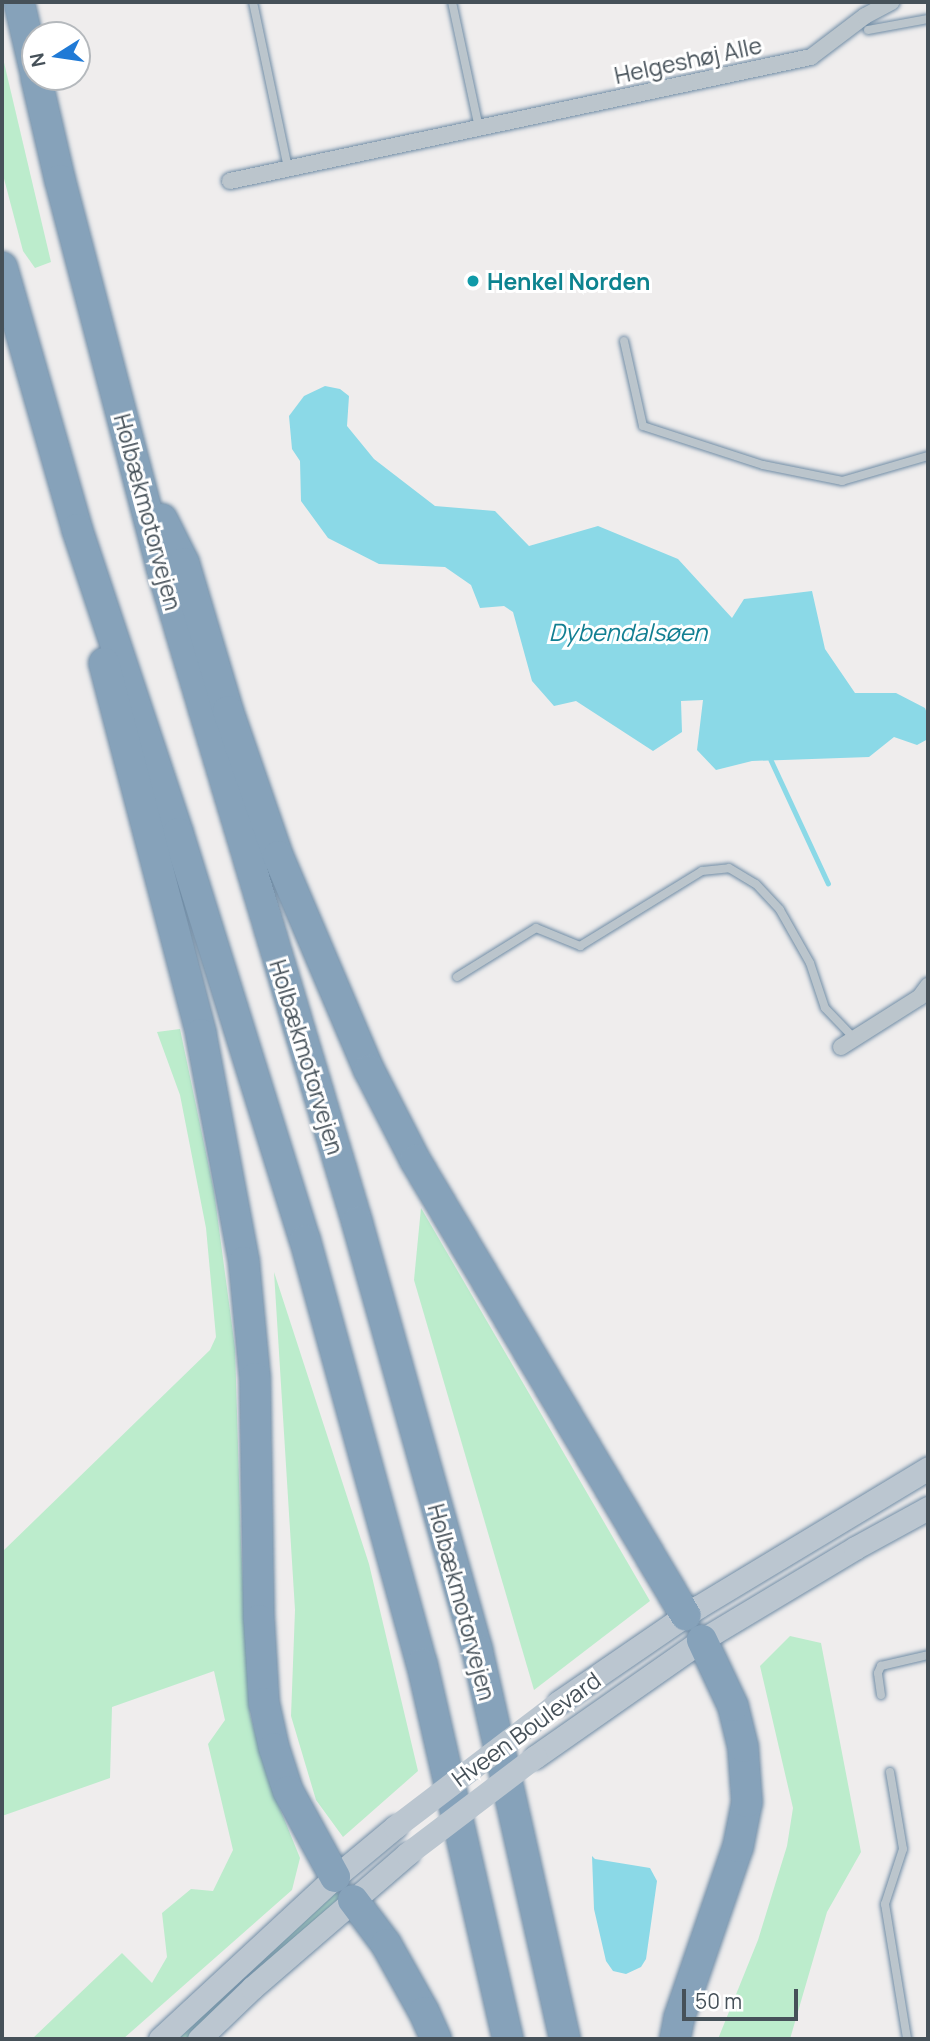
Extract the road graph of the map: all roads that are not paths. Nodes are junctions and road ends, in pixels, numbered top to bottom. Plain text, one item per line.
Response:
1 (19, 2) edge
2 (253, 2) edge
3 (452, 2) edge
4 (891, 2) edge
5 (928, 19) edge
6 (23, 21) edge
7 (868, 30) dead end
8 (40, 91) edge
9 (479, 128) junction
10 (288, 168) junction
11 (230, 181) dead end
12 (2, 267) edge
13 (624, 341) dead end
14 (928, 456) edge
15 (133, 459) junction
16 (78, 528) junction
17 (457, 977) dead end
18 (928, 986) edge
19 (848, 1043) joint
20 (928, 1468) edge
21 (928, 1508) edge
22 (694, 1628) junction
23 (928, 1655) edge
24 (881, 1695) dead end
25 (890, 1772) dead end
26 (335, 1877) junction
27 (353, 1900) junction
28 (160, 2039) edge
29 (198, 2039) edge
30 (436, 2039) edge
31 (508, 2039) edge
32 (565, 2039) edge
33 (675, 2039) edge
34 (907, 2039) edge

1 - 6 highway
2 - 10 lane
3 - 9 lane
4 - 9 street, Helgeshøj Alle
5 - 7 lane
8 - 15 highway, Holbækmotorvejen
9 - 10 street, Helgeshøj Alle
10 - 11 street, Helgeshøj Alle
12 - 16 highway
13 - 14 lane
15 - 22 highway
15 - 32 highway, Holbækmotorvejen
16 - 26 highway
16 - 31 highway
17 - 19 lane
18 - 19 street
20 - 22 street, Hveen Boulevard
21 - 22 street, Hveen Boulevard
22 - 26 street, Hveen Boulevard, bridge
22 - 27 street, Hveen Boulevard, bridge
22 - 33 highway
23 - 24 lane
25 - 34 lane
26 - 27 street
26 - 28 street, Hveen Boulevard
27 - 29 street, Hveen Boulevard
27 - 30 highway

